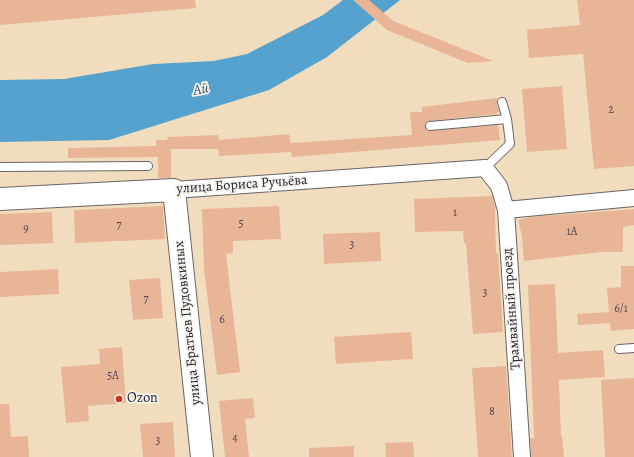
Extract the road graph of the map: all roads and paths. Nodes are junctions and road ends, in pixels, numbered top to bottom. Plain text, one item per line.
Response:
1 (502, 102) dead end
2 (507, 119) junction
3 (430, 126) dead end
4 (148, 166) dead end
5 (0, 167) edge
6 (485, 168) junction
7 (174, 190) junction
8 (634, 198) edge
9 (0, 199) edge
10 (506, 210) junction
11 (634, 348) edge
12 (620, 349) dead end
13 (202, 457) edge
14 (522, 457) edge

1 - 2 lane
2 - 3 lane
2 - 6 lane
4 - 5 lane
6 - 7 street, улица Бориса Ручьёва
6 - 10 street, Трамвайный проезд
7 - 9 street, улица Бориса Ручьёва
7 - 13 street, улица Братьев Пудовкиных
8 - 10 street
10 - 14 street, Трамвайный проезд
11 - 12 lane

